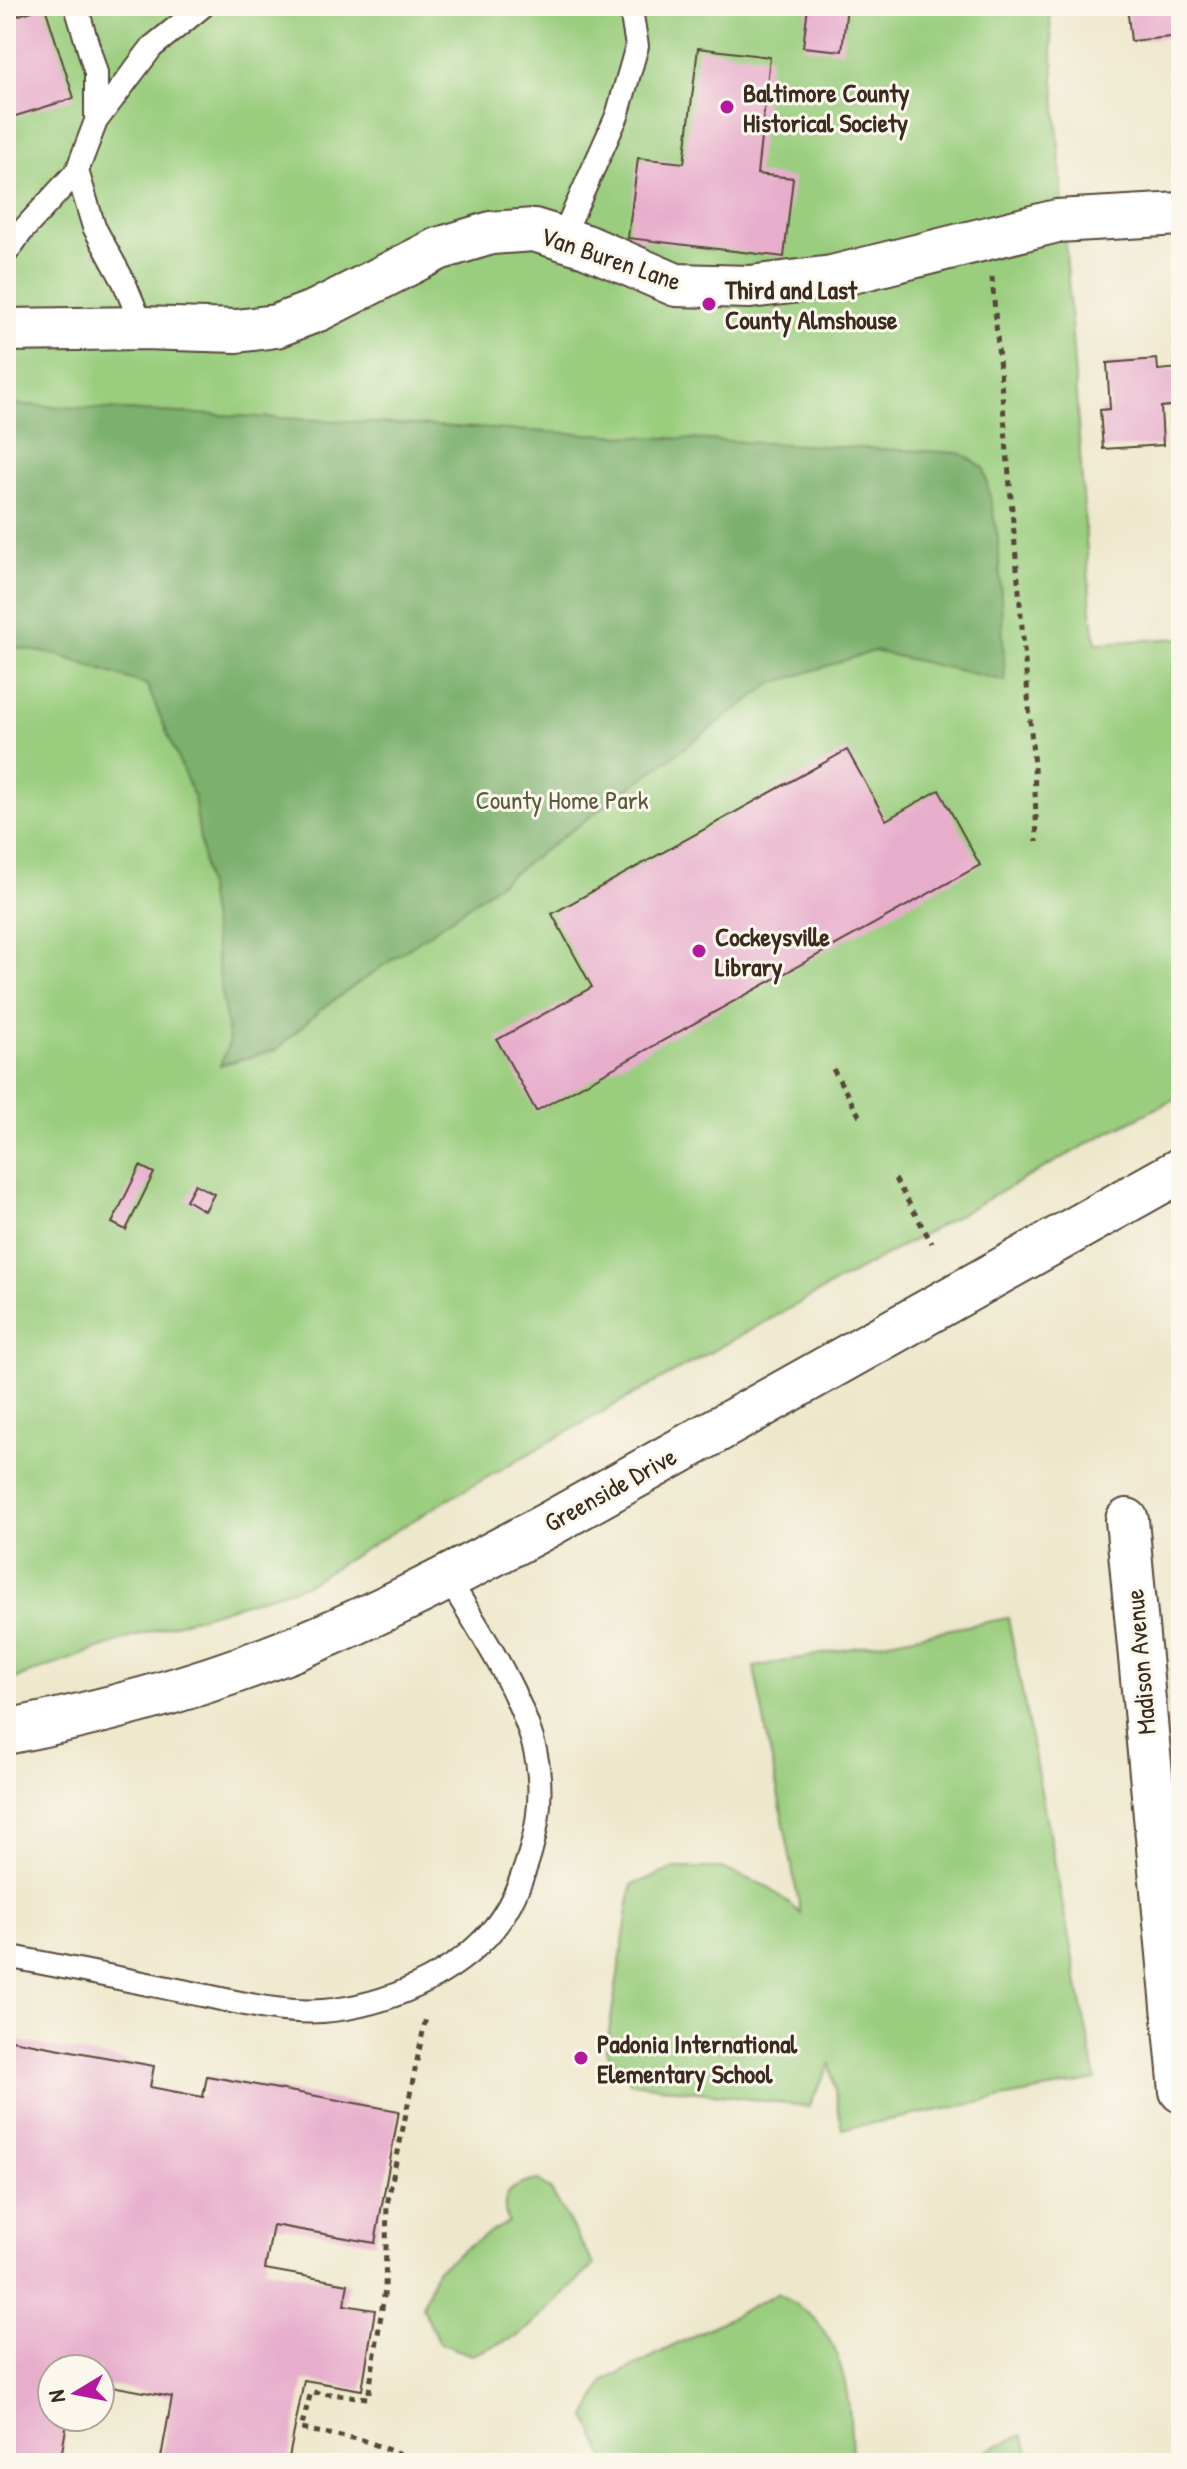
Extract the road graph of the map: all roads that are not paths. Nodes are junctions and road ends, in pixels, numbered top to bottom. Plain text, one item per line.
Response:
1 (76, 6) edge
2 (203, 6) edge
3 (624, 6) edge
4 (96, 121) junction
5 (77, 171) junction
6 (1181, 214) edge
7 (562, 238) junction
8 (6, 253) edge
9 (143, 328) junction
10 (6, 330) edge
11 (1181, 1170) edge
12 (1127, 1520) dead end
13 (448, 1578) junction
14 (6, 1732) edge
15 (6, 1956) edge
16 (1181, 2091) edge

1 - 4 lane
2 - 4 lane
3 - 7 lane
4 - 5 lane
5 - 8 lane
5 - 9 lane
6 - 7 street, Van Buren Lane
7 - 9 street, Van Buren Lane
9 - 10 street, Van Buren Lane
11 - 13 street, Greenside Drive
12 - 16 street, Madison Avenue
13 - 14 street, Greenside Drive
13 - 15 lane

